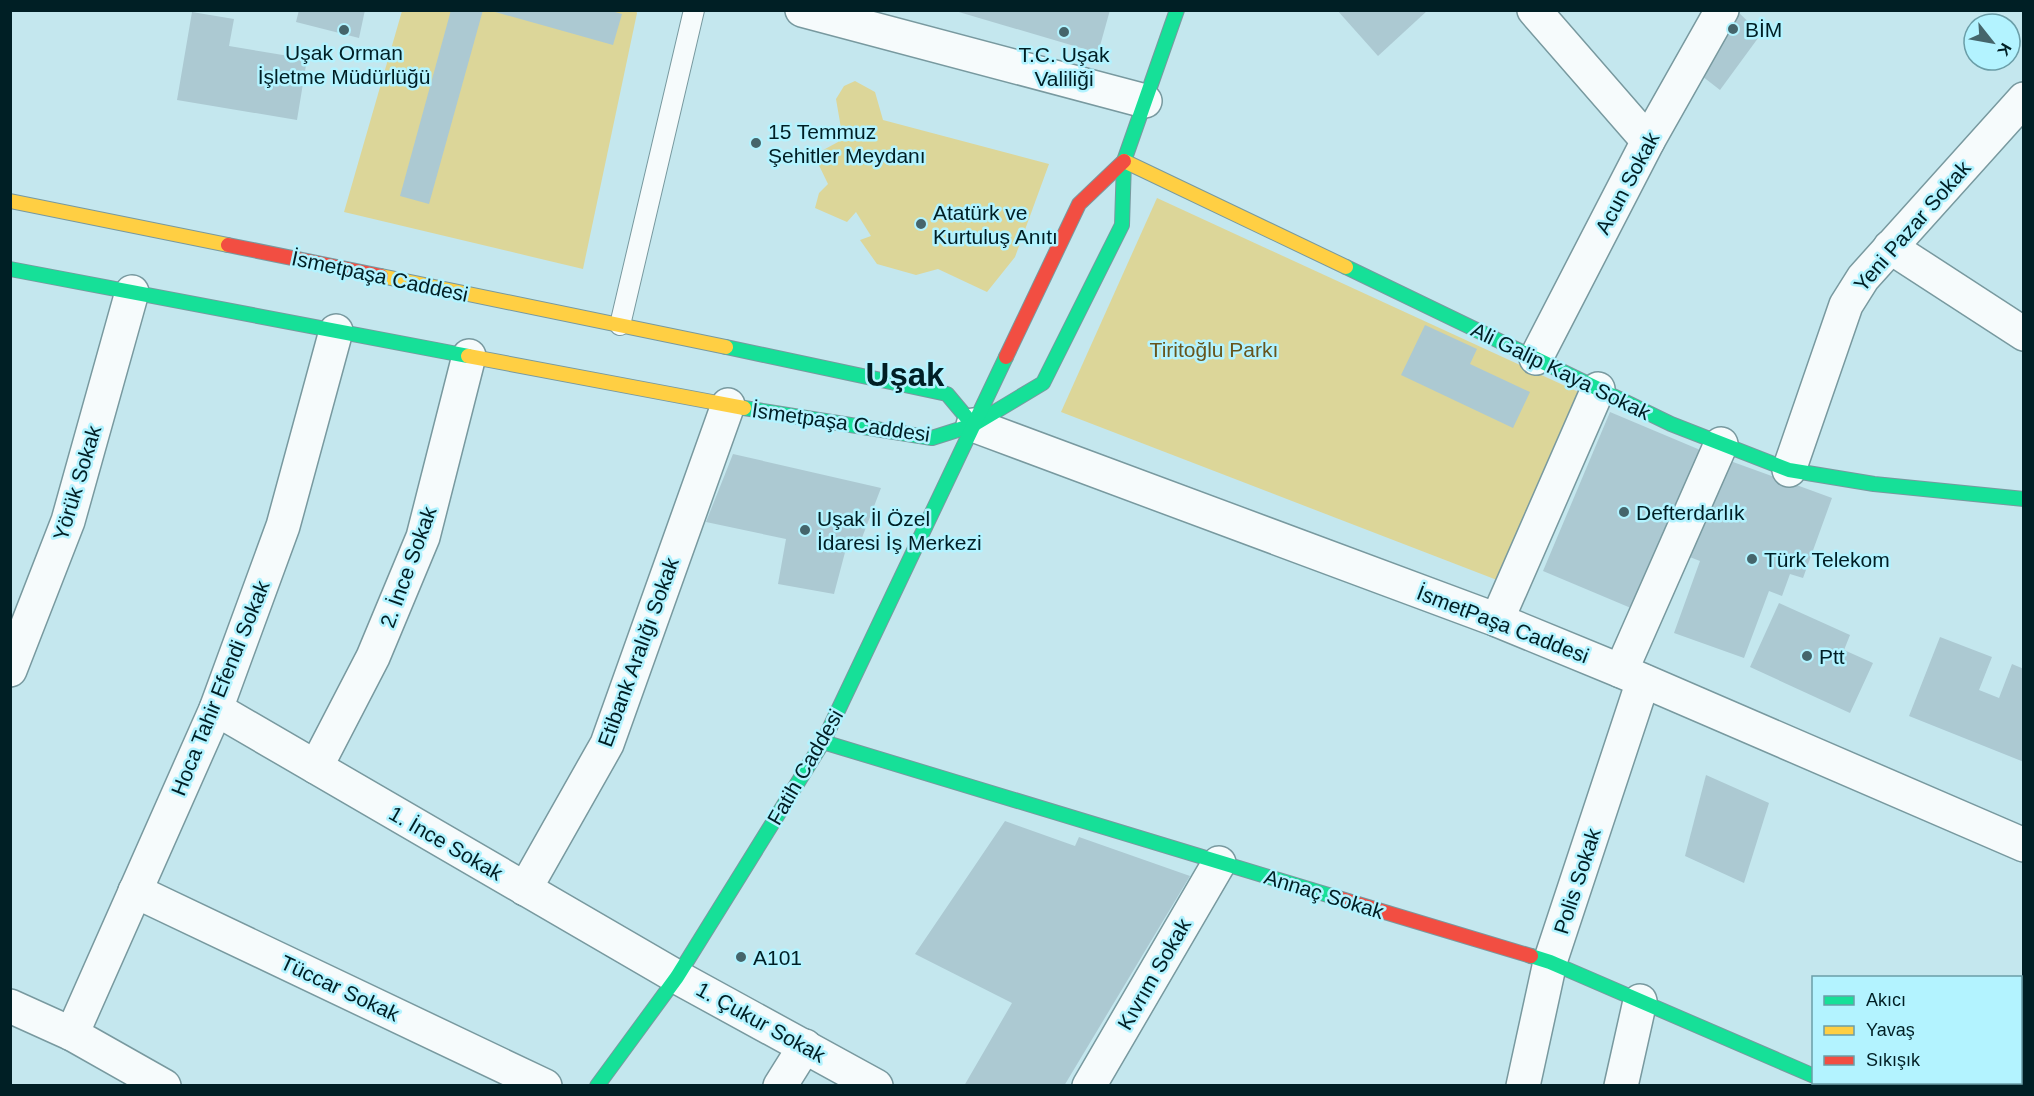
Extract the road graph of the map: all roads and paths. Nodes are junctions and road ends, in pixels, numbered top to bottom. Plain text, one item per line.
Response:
1 (694, 10) edge
2 (802, 10) edge
3 (1178, 10) edge
4 (1534, 10) edge
5 (1722, 10) edge
6 (2024, 99) edge
7 (1145, 101) junction
8 (1648, 141) junction
9 (1124, 161) junction
10 (10, 201) edge
11 (1890, 247) junction
12 (10, 269) edge
13 (132, 292) junction
14 (620, 325) junction
15 (336, 331) junction
16 (2024, 334) edge
17 (469, 356) junction
18 (1536, 358) junction
19 (1598, 389) junction
20 (728, 405) junction
21 (973, 425) junction
22 (1721, 444) junction
23 (1789, 470) junction
24 (2024, 499) edge
25 (1497, 620) junction
26 (10, 670) edge
27 (1632, 676) junction
28 (216, 709) junction
29 (824, 742) junction
30 (316, 767) junction
31 (2024, 845) edge
32 (1219, 862) junction
33 (525, 889) junction
34 (135, 891) junction
35 (1550, 962) junction
36 (677, 977) junction
37 (1640, 1001) junction
38 (10, 1006) edge
39 (72, 1034) junction
40 (806, 1046) junction
41 (1812, 1075) edge
42 (164, 1086) edge
43 (545, 1086) edge
44 (597, 1086) edge
45 (780, 1086) edge
46 (876, 1086) edge
47 (1089, 1086) edge
48 (1523, 1086) edge
49 (1621, 1086) edge

1 - 14 lane
2 - 7 street
3 - 7 main road
4 - 8 street
5 - 8 street, Acun Sokak
6 - 11 street, Yeni Pazar Sokak
7 - 9 main road
8 - 18 street, Acun Sokak
9 - 18 main road, Ali Galip Kaya Sokak
9 - 21 main road, Fatih Caddesi
9 - 21 main road
10 - 14 main road, İsmetpaşa Caddesi
11 - 16 street
11 - 23 street, Yeni Pazar Sokak
12 - 13 main road, İsmetpaşa Caddesi
13 - 15 main road, İsmetpaşa Caddesi
13 - 26 street, Yörük Sokak
14 - 21 main road, İsmetpaşa Caddesi
15 - 17 main road, İsmetpaşa Caddesi
15 - 28 street, Hoca Tahir Efendi Sokak
17 - 20 main road, İsmetpaşa Caddesi
17 - 30 street, 2. İnce Sokak
18 - 19 main road, Ali Galip Kaya Sokak
19 - 22 main road, Ali Galip Kaya Sokak
19 - 25 street
20 - 21 main road, İsmetpaşa Caddesi
20 - 33 street, Etibank Aralığı Sokak
21 - 25 street, İsmetPaşa Caddesi
21 - 29 main road, Fatih Caddesi
22 - 23 main road, Ali Galip Kaya Sokak
22 - 27 street, Polis Sokak
23 - 24 main road, Ali Galip Kaya Sokak
25 - 27 street, İsmetPaşa Caddesi
27 - 31 street, İsmetPaşa Caddesi
27 - 35 street, Polis Sokak
28 - 30 street, 1. İnce Sokak
28 - 34 street, Hoca Tahir Efendi Sokak
29 - 32 main road, Annaç Sokak
29 - 36 main road, Fatih Caddesi
30 - 33 street, 1. İnce Sokak
32 - 35 main road, Annaç Sokak
32 - 47 street, Kıvrım Sokak
33 - 36 street, 1. İnce Sokak
34 - 39 street, Hoca Tahir Efendi Sokak
34 - 43 street, Tüccar Sokak
35 - 37 main road, Annaç Sokak
35 - 48 street, Polis Sokak
36 - 40 street, 1. Çukur Sokak
36 - 44 main road, Fatih Caddesi
37 - 41 main road, Annaç Sokak
37 - 49 street
38 - 39 street
39 - 42 street
40 - 45 street
40 - 46 street, 1. Çukur Sokak

